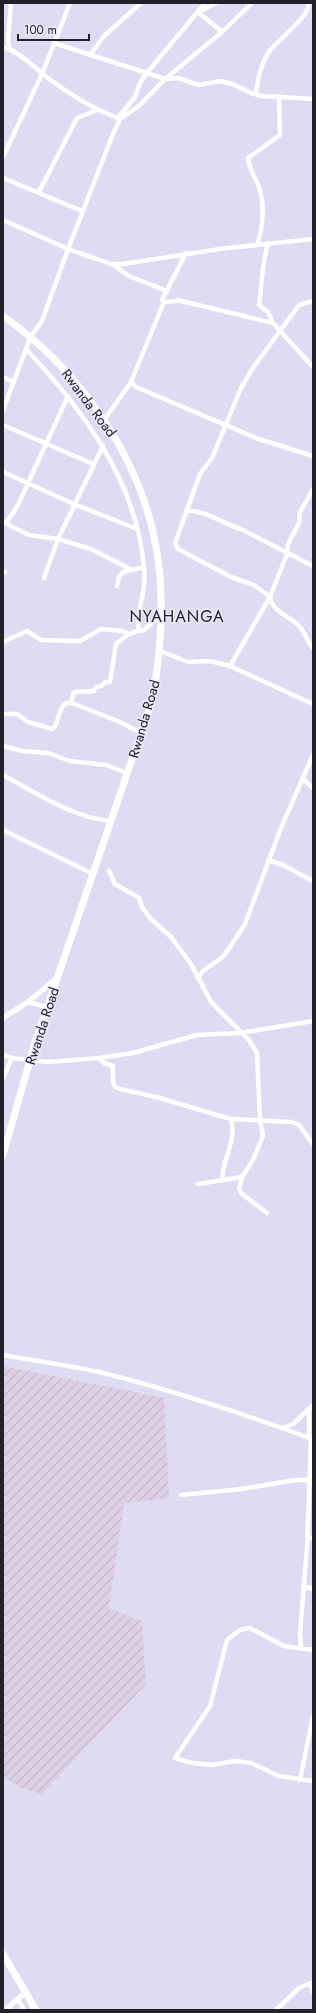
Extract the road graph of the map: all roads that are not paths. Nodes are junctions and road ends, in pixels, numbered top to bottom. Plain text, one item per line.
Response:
1 (11, 3) edge
2 (70, 3) edge
3 (141, 3) edge
4 (205, 3) edge
5 (216, 3) edge
6 (252, 3) edge
7 (308, 3) edge
8 (198, 12) junction
9 (222, 32) junction
10 (54, 43) junction
11 (3, 47) edge
12 (10, 49) junction
13 (90, 55) junction
14 (42, 74) junction
15 (146, 74) junction
16 (165, 78) junction
17 (256, 94) junction
18 (279, 96) junction
19 (313, 99) edge
20 (97, 110) junction
21 (119, 119) junction
22 (3, 157) edge
23 (3, 178) edge
24 (39, 192) junction
25 (82, 211) junction
26 (3, 220) edge
27 (313, 239) edge
28 (268, 244) junction
29 (257, 245) junction
30 (68, 248) junction
31 (186, 253) junction
32 (111, 264) junction
33 (167, 291) junction
34 (313, 301) edge
35 (164, 302) junction
36 (3, 316) edge
37 (274, 322) junction
38 (280, 332) junction
39 (31, 336) junction
40 (26, 349) junction
41 (313, 367) edge
42 (3, 377) edge
43 (14, 382) junction
44 (131, 382) junction
45 (68, 396) junction
46 (3, 410) edge
47 (104, 420) junction
48 (3, 425) edge
49 (226, 425) junction
50 (45, 443) junction
51 (103, 446) junction
52 (313, 456) edge
53 (93, 464) junction
54 (3, 472) edge
55 (28, 483) junction
56 (313, 489) edge
57 (74, 504) junction
58 (186, 511) junction
59 (5, 523) edge
60 (137, 529) junction
61 (58, 539) junction
62 (287, 554) junction
63 (313, 566) edge
64 (144, 567) junction
65 (130, 569) junction
66 (44, 578) dead end
67 (117, 586) dead end
68 (270, 598) junction
69 (162, 612) junction
70 (138, 630) junction
71 (129, 634) junction
72 (3, 642) edge
73 (313, 648) edge
74 (160, 652) junction
75 (230, 666) junction
76 (71, 702) junction
77 (313, 704) edge
78 (3, 714) edge
79 (142, 732) junction
80 (3, 746) edge
81 (313, 755) edge
82 (127, 773) junction
83 (3, 775) edge
84 (302, 778) junction
85 (313, 788) edge
86 (111, 821) junction
87 (3, 830) edge
88 (268, 860) junction
89 (109, 871) dead end
90 (93, 874) junction
91 (313, 874) edge
92 (311, 880) edge
93 (57, 978) junction
94 (198, 978) junction
95 (28, 1002) junction
96 (48, 1007) junction
97 (3, 1018) edge
98 (313, 1021) edge
99 (240, 1033) junction
100 (3, 1055) edge
101 (12, 1058) junction
102 (99, 1058) junction
103 (30, 1060) junction
104 (3, 1078) edge
105 (231, 1119) junction
106 (260, 1122) junction
107 (313, 1144) edge
108 (3, 1155) edge
109 (242, 1177) junction
110 (222, 1181) junction
111 (198, 1184) dead end
112 (267, 1213) dead end
113 (3, 1355) edge
114 (311, 1407) edge
115 (282, 1428) junction
116 (309, 1438) junction
117 (309, 1480) junction
118 (181, 1495) dead end
119 (307, 1536) junction
120 (313, 1539) edge
121 (304, 1586) junction
122 (313, 1589) edge
123 (300, 1648) junction
124 (313, 1650) edge
125 (313, 1716) edge
126 (300, 1780) junction
127 (313, 1781) edge
128 (3, 1954) edge
129 (311, 1983) edge
130 (25, 1992) junction
131 (313, 1992) edge
132 (18, 1999) junction
133 (5, 2010) edge
134 (24, 2010) edge
135 (36, 2010) edge
136 (276, 2010) edge

1 - 12 street
2 - 10 street
3 - 13 street
4 - 8 street
5 - 8 street
6 - 9 street
7 - 17 street
8 - 9 street
8 - 15 street
9 - 16 street
10 - 13 street
10 - 14 street
11 - 12 street
12 - 14 street
13 - 15 street
14 - 20 street
14 - 22 street
15 - 16 street
15 - 21 street
16 - 17 street
16 - 21 street
17 - 18 street
18 - 19 street
18 - 29 street
20 - 21 street
20 - 24 street
21 - 25 street
23 - 24 street
24 - 25 street
25 - 30 street
26 - 30 street
27 - 28 street
28 - 29 street
28 - 37 street
29 - 31 street
30 - 32 street
30 - 39 street
31 - 32 street
31 - 33 street
32 - 33 street
33 - 35 street
34 - 38 street
35 - 37 street
35 - 44 street
36 - 39 highway, Rwanda Road
37 - 38 street
38 - 41 street
38 - 49 street
39 - 40 street
39 - 47 highway, Rwanda Road
40 - 43 street
40 - 45 street
42 - 43 street
43 - 46 street
44 - 47 street
44 - 49 street
45 - 50 street
45 - 51 street
47 - 69 highway, Rwanda Road
48 - 50 street
49 - 52 street
49 - 58 street
50 - 53 street
50 - 55 street
51 - 53 street
51 - 60 street
53 - 57 street
54 - 55 street
55 - 57 street
55 - 59 street
56 - 62 street
57 - 60 street
57 - 61 street
58 - 62 street
58 - 68 street
59 - 61 street
60 - 64 street
61 - 65 street
61 - 66 street
62 - 63 street
62 - 68 street
64 - 65 street
64 - 70 street
65 - 67 street
68 - 73 street
68 - 75 street
69 - 70 street
69 - 74 highway, Rwanda Road
70 - 71 street
71 - 72 street
71 - 76 street
74 - 75 street
74 - 79 highway, Rwanda Road
75 - 77 street
76 - 78 street
76 - 79 street
79 - 82 highway, Rwanda Road
80 - 82 street
81 - 84 street
82 - 86 highway, Rwanda Road
83 - 86 street
84 - 85 street
84 - 88 street
86 - 90 highway, Rwanda Road
87 - 90 street
88 - 92 street
88 - 94 street
89 - 94 street
90 - 93 highway, Rwanda Road
91 - 92 street
93 - 95 street
93 - 96 highway, Rwanda Road
94 - 99 street
95 - 96 street
95 - 97 street
96 - 103 highway, Rwanda Road
98 - 99 street
99 - 102 street
99 - 106 street
100 - 101 street
101 - 103 street
101 - 104 street
102 - 103 street
102 - 105 street
103 - 108 highway, Rwanda Road
105 - 106 street
105 - 110 street
106 - 107 street
106 - 109 street
109 - 110 street
109 - 112 street
110 - 111 street
113 - 115 street
114 - 115 street
114 - 116 street
115 - 116 street
116 - 117 street
117 - 118 street
117 - 119 street
119 - 120 street
119 - 121 street
121 - 122 street
121 - 123 street
123 - 124 street
123 - 126 street
125 - 126 street
126 - 127 street
128 - 130 highway
129 - 131 street
129 - 136 street
130 - 132 street
130 - 135 highway
132 - 133 street
132 - 134 street

